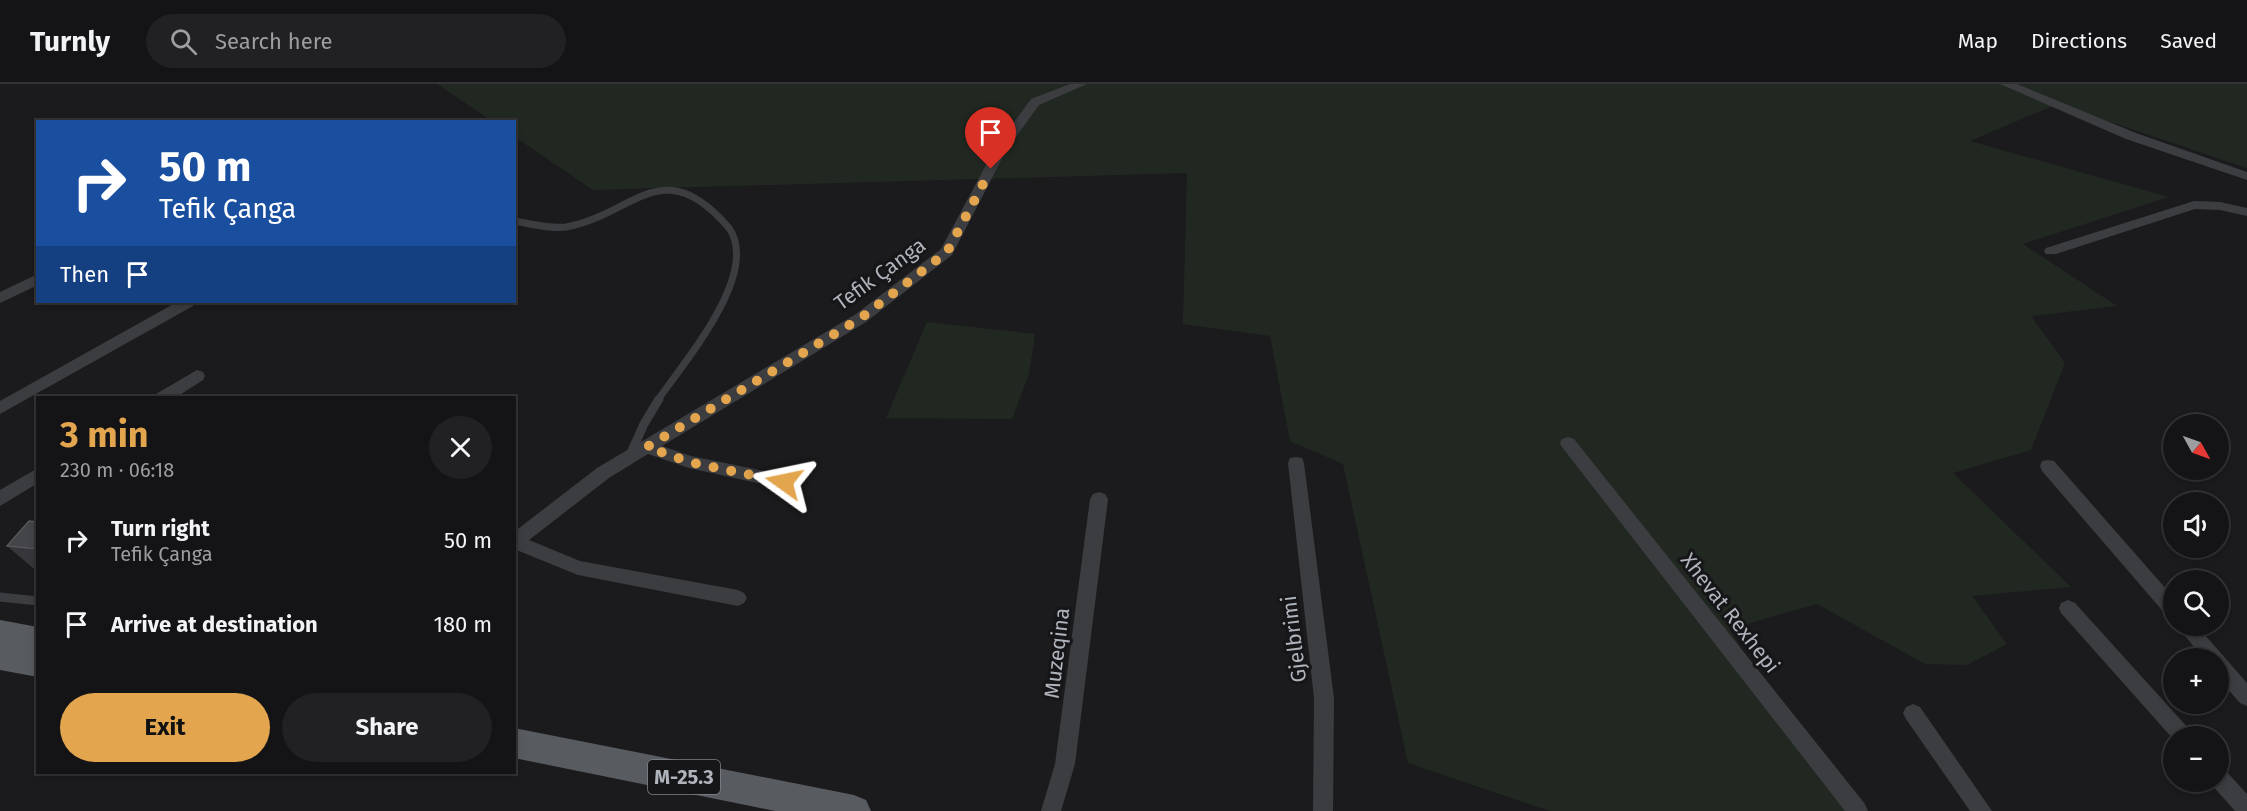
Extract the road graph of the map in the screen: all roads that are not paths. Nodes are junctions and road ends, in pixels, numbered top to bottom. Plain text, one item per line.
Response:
1 (1081, 84) edge
2 (2006, 84) edge
3 (2247, 176) edge
4 (2247, 212) edge
5 (516, 221) edge
6 (2051, 251) dead end
7 (36, 280) edge
8 (0, 298) edge
9 (186, 303) edge
10 (197, 376) dead end
11 (165, 396) edge
12 (0, 408) edge
13 (1568, 443) dead end
14 (647, 447) junction
15 (628, 458) junction
16 (1296, 463) dead end
17 (2048, 466) dead end
18 (36, 475) edge
19 (784, 482) dead end
20 (0, 499) edge
21 (1099, 499) dead end
22 (516, 541) edge
23 (516, 542) edge
24 (0, 597) edge
25 (738, 598) dead end
26 (2163, 598) edge
27 (36, 601) edge
28 (2068, 608) dead end
29 (0, 633) edge
30 (2195, 636) edge
31 (36, 640) edge
32 (2205, 648) edge
33 (0, 657) edge
34 (36, 664) edge
35 (2229, 677) edge
36 (2247, 697) edge
37 (1913, 713) dead end
38 (2174, 726) edge
39 (516, 743) edge
40 (2229, 789) edge
41 (2247, 808) edge
42 (854, 811) edge
43 (1051, 811) edge
44 (1323, 811) edge
45 (1858, 811) edge
46 (1982, 811) edge

1 - 14 street, Tefik Çanga
2 - 3 street
4 - 6 street
5 - 15 lane
7 - 8 street
9 - 12 street
10 - 11 street
13 - 45 street, Xhevat Rexhepi
14 - 15 street, Tefik Çanga
14 - 19 street
15 - 22 street, Tefik Çanga
16 - 44 street, Gjelbrimi
17 - 26 street
18 - 20 street
21 - 43 street, Muzeqina
23 - 25 street, Tefik Çanga
24 - 27 lane
28 - 38 street
29 - 31 main road
30 - 32 street
33 - 34 main road
35 - 36 street
37 - 46 street
39 - 42 main road, M-25.3
40 - 41 street

